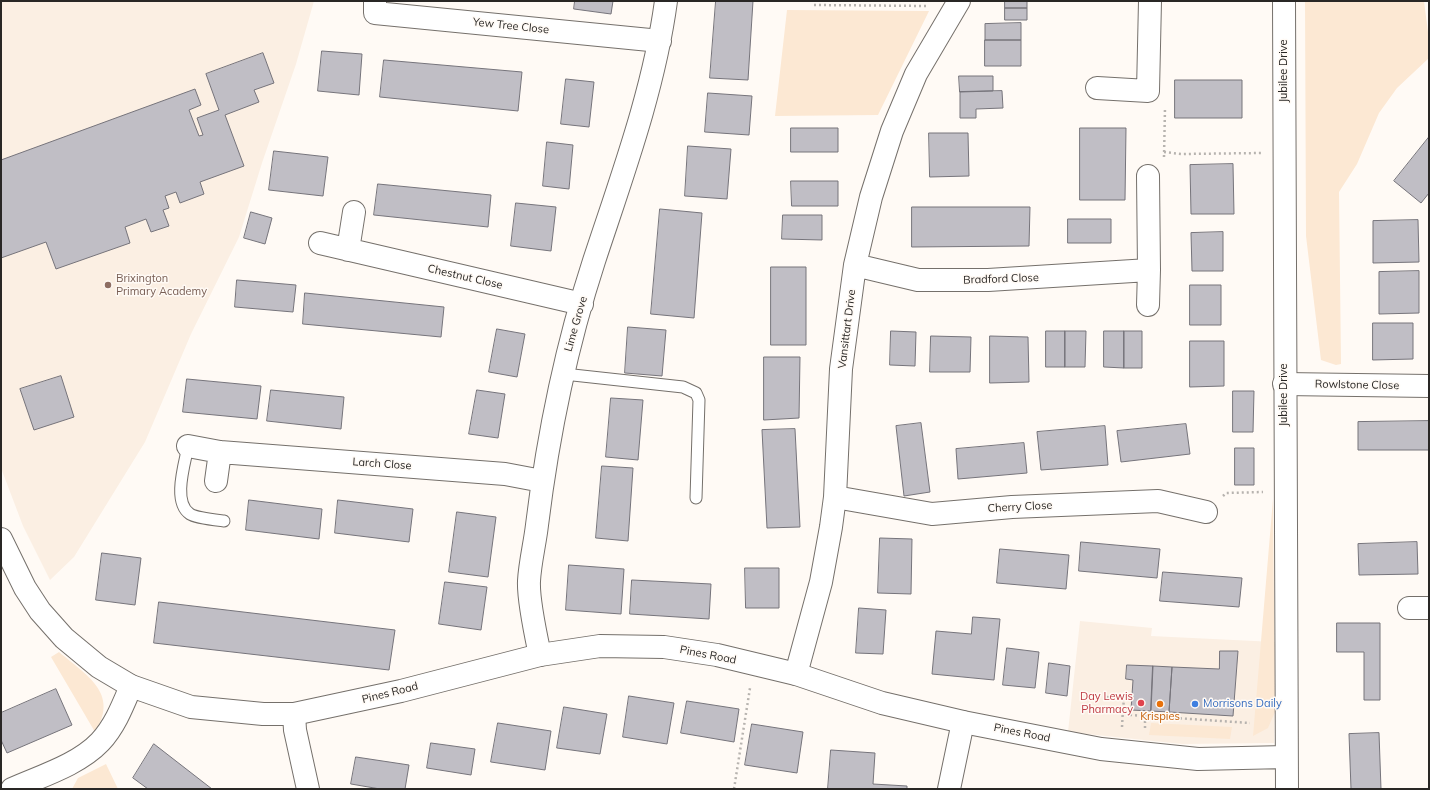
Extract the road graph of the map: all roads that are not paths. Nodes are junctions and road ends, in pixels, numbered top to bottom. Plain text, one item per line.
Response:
1 (375, 1) edge
2 (666, 1) edge
3 (1150, 1) edge
4 (1284, 1) edge
5 (954, 10) edge
6 (660, 41) junction
7 (1097, 88) dead end
8 (1148, 176) dead end
9 (354, 212) dead end
10 (320, 243) dead end
11 (348, 250) junction
12 (855, 265) junction
13 (1149, 270) junction
14 (582, 304) junction
15 (1148, 305) dead end
16 (564, 374) junction
17 (1284, 384) junction
18 (1429, 386) edge
19 (188, 446) joint
20 (220, 452) junction
21 (216, 481) dead end
22 (542, 481) junction
23 (835, 497) junction
24 (696, 498) dead end
25 (1206, 512) dead end
26 (224, 521) dead end
27 (1, 539) edge
28 (540, 655) junction
29 (796, 674) junction
30 (131, 686) junction
31 (294, 714) junction
32 (963, 722) junction
33 (1286, 757) junction
34 (45, 782) edge
35 (12, 789) edge
36 (308, 789) edge
37 (949, 789) edge
38 (1286, 789) edge

1 - 6 street, Yew Tree Close
2 - 6 street, Lime Grove
3 - 7 street
4 - 17 street, Jubilee Drive
5 - 12 street, Vansittart Drive
6 - 14 street, Lime Grove
8 - 13 street
9 - 11 street
10 - 11 street, Chestnut Close
11 - 14 street, Chestnut Close
12 - 13 street, Bradford Close
12 - 23 street, Vansittart Drive
13 - 15 street
14 - 16 street, Lime Grove
16 - 22 street, Lime Grove
16 - 24 lane
17 - 18 street, Rowlstone Close
17 - 33 street, Jubilee Drive
19 - 20 street, Larch Close
19 - 26 lane
20 - 21 street
20 - 22 street, Larch Close
22 - 28 street, Lime Grove
23 - 25 street, Cherry Close
23 - 29 street, Vansittart Drive
27 - 30 street, Pines Road
28 - 29 street, Pines Road
28 - 31 street, Pines Road
29 - 32 street, Pines Road
30 - 31 street, Pines Road
30 - 34 street
31 - 36 street
32 - 33 street, Pines Road
32 - 37 street
33 - 38 street, Jubilee Drive
34 - 35 street

